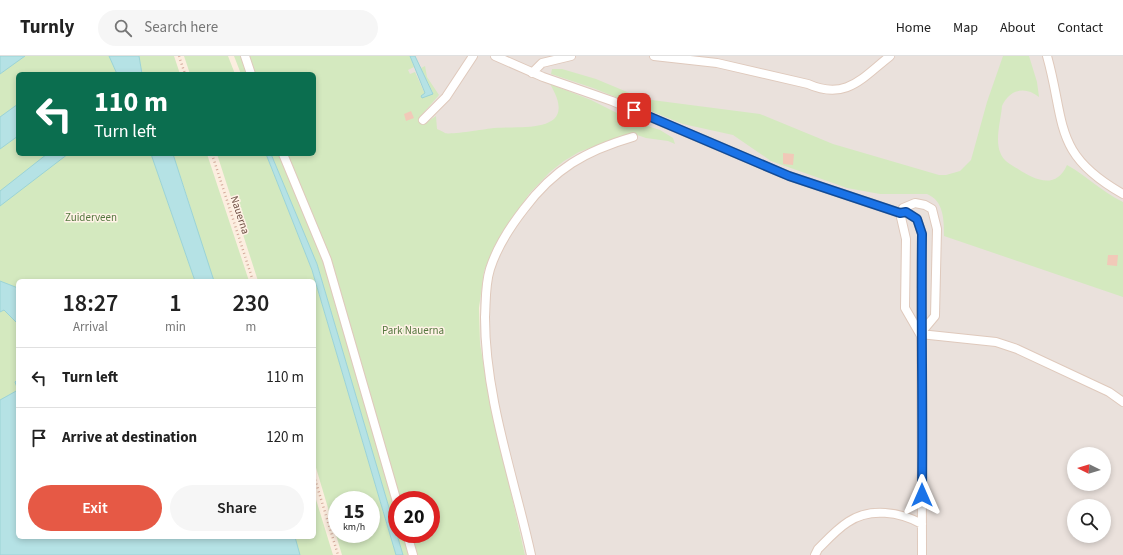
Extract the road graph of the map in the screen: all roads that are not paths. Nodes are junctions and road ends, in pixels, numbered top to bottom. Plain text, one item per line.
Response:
1 (245, 56) edge
2 (473, 56) edge
3 (495, 56) edge
4 (571, 56) edge
5 (654, 56) edge
6 (890, 56) edge
7 (1047, 56) edge
8 (250, 72) edge
9 (532, 73) junction
10 (423, 120) dead end
11 (633, 137) dead end
12 (283, 156) edge
13 (1123, 194) edge
14 (900, 213) junction
15 (920, 334) junction
16 (1122, 400) edge
17 (394, 491) edge
18 (922, 524) junction
19 (410, 543) edge
20 (413, 555) edge
21 (531, 555) edge
22 (816, 555) edge
23 (922, 555) edge

1 - 8 lane
2 - 10 lane
3 - 9 lane
4 - 9 lane
5 - 6 lane
7 - 13 lane
9 - 14 lane
11 - 21 lane
12 - 17 lane
14 - 15 lane
14 - 15 lane
14 - 15 lane
15 - 16 lane
15 - 18 lane
18 - 22 lane
18 - 23 lane
19 - 20 lane

